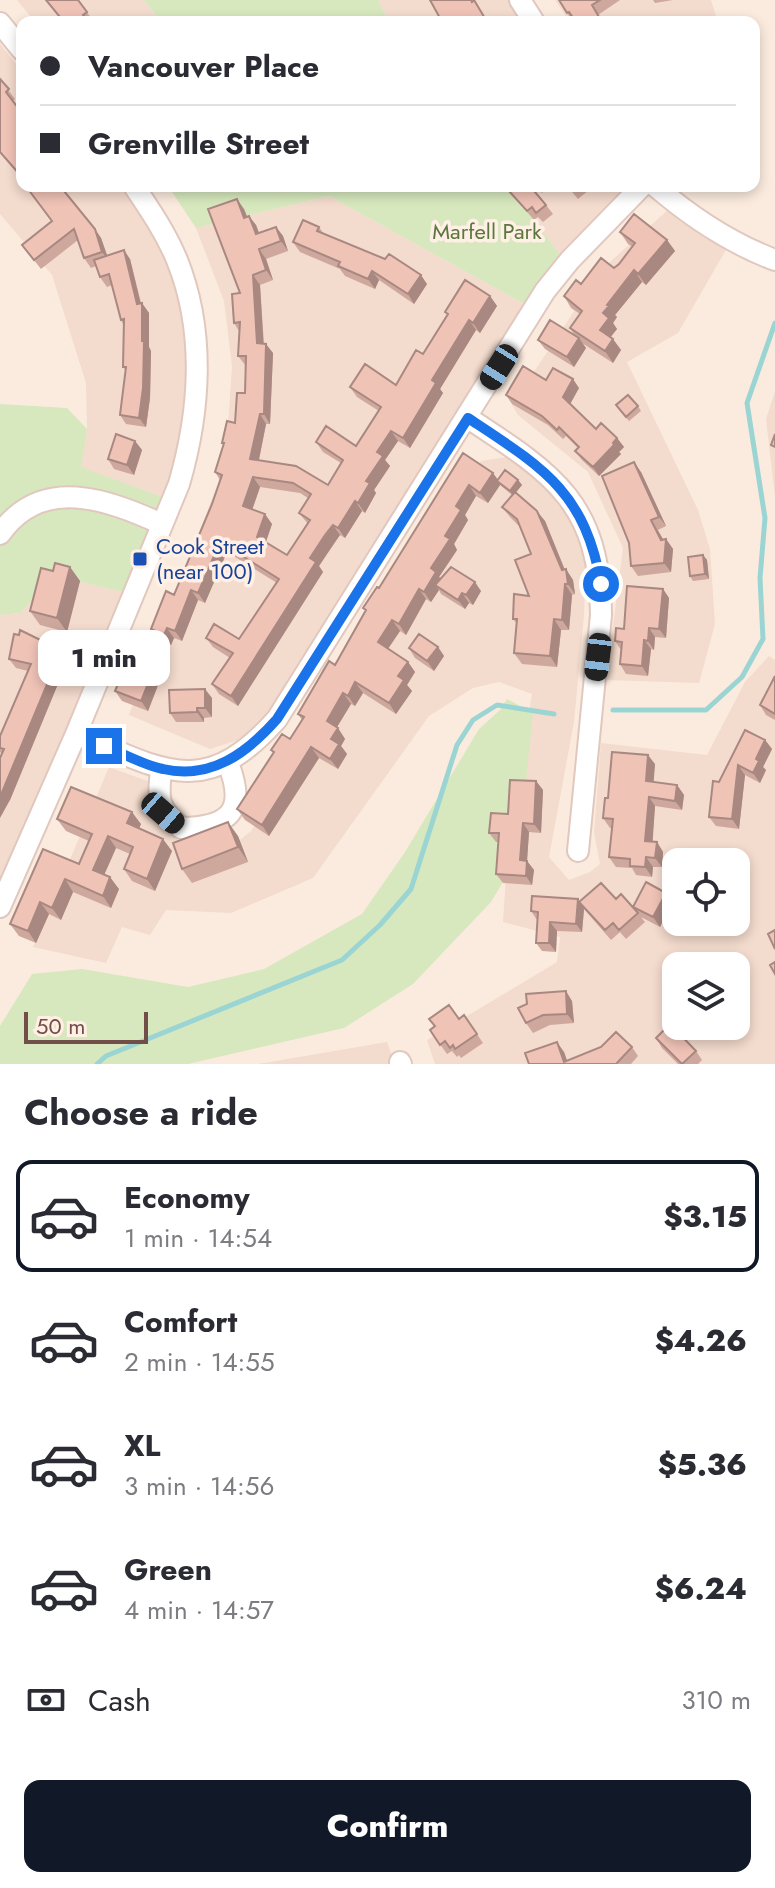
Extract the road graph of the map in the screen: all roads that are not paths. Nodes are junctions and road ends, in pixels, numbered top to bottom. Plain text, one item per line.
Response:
1 (0, 23) edge
2 (16, 43) edge
3 (138, 192) edge
4 (636, 192) edge
5 (663, 192) edge
6 (775, 260) edge
7 (468, 418) junction
8 (162, 524) junction
9 (0, 534) edge
10 (76, 734) junction
11 (228, 763) junction
12 (161, 769) junction
13 (578, 851) dead end
14 (0, 907) edge

1 - 2 street
3 - 8 street
4 - 7 street
5 - 6 street
7 - 11 street
7 - 13 street
8 - 9 street
8 - 10 street
10 - 12 street
10 - 14 street
11 - 12 street
11 - 12 street

